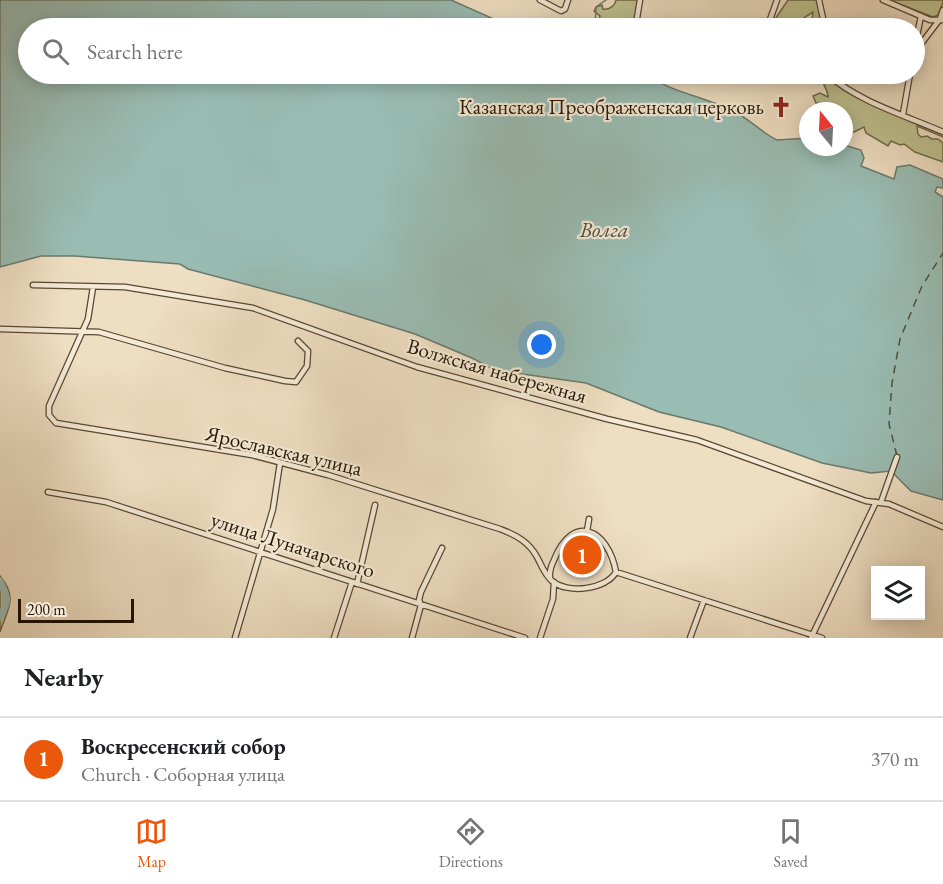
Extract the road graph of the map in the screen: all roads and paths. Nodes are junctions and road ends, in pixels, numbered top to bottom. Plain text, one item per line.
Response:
1 (540, 0) edge
2 (568, 0) edge
3 (640, 0) edge
4 (777, 0) edge
5 (819, 0) edge
6 (883, 0) edge
7 (943, 10) edge
8 (921, 16) joint
9 (639, 18) edge
10 (771, 18) edge
11 (823, 18) edge
12 (941, 19) edge
13 (925, 39) edge
14 (840, 84) edge
15 (908, 84) edge
16 (903, 114) junction
17 (943, 132) edge
18 (33, 285) dead end
19 (93, 287) junction
20 (0, 329) edge
21 (83, 332) junction
22 (298, 341) dead end
23 (897, 457) dead end
24 (279, 463) junction
25 (48, 492) dead end
26 (878, 502) junction
27 (375, 505) dead end
28 (589, 519) dead end
29 (943, 527) edge
30 (587, 531) junction
31 (442, 548) dead end
32 (262, 551) junction
33 (616, 572) junction
34 (552, 580) junction
35 (354, 583) junction
36 (704, 600) junction
37 (421, 605) junction
38 (811, 636) edge
39 (235, 638) edge
40 (334, 638) edge
41 (412, 638) edge
42 (525, 638) edge
43 (540, 638) edge
44 (690, 638) edge
45 (822, 638) edge

1 - 2 street
3 - 9 street
4 - 10 street
5 - 11 street
6 - 8 street
7 - 12 street
8 - 12 street
12 - 13 street
14 - 16 street
15 - 16 street
16 - 17 street
18 - 19 street, Волжская набережная
19 - 21 street, Ярославская улица
19 - 26 street, Волжская набережная
20 - 21 street
21 - 22 street
21 - 24 street, Ярославская улица
23 - 26 street
24 - 32 street
24 - 34 street, Ярославская улица
25 - 32 street, улица Луначарского
26 - 29 street, Волжская набережная
26 - 38 street
27 - 35 street
28 - 30 street
30 - 33 street
30 - 34 street
31 - 37 street
32 - 35 street, улица Луначарского
32 - 39 street
33 - 34 street
33 - 36 street
34 - 43 street
35 - 37 street, улица Луначарского
35 - 40 street
36 - 38 street
36 - 44 street
37 - 41 street
37 - 42 street, улица Луначарского
38 - 45 street

